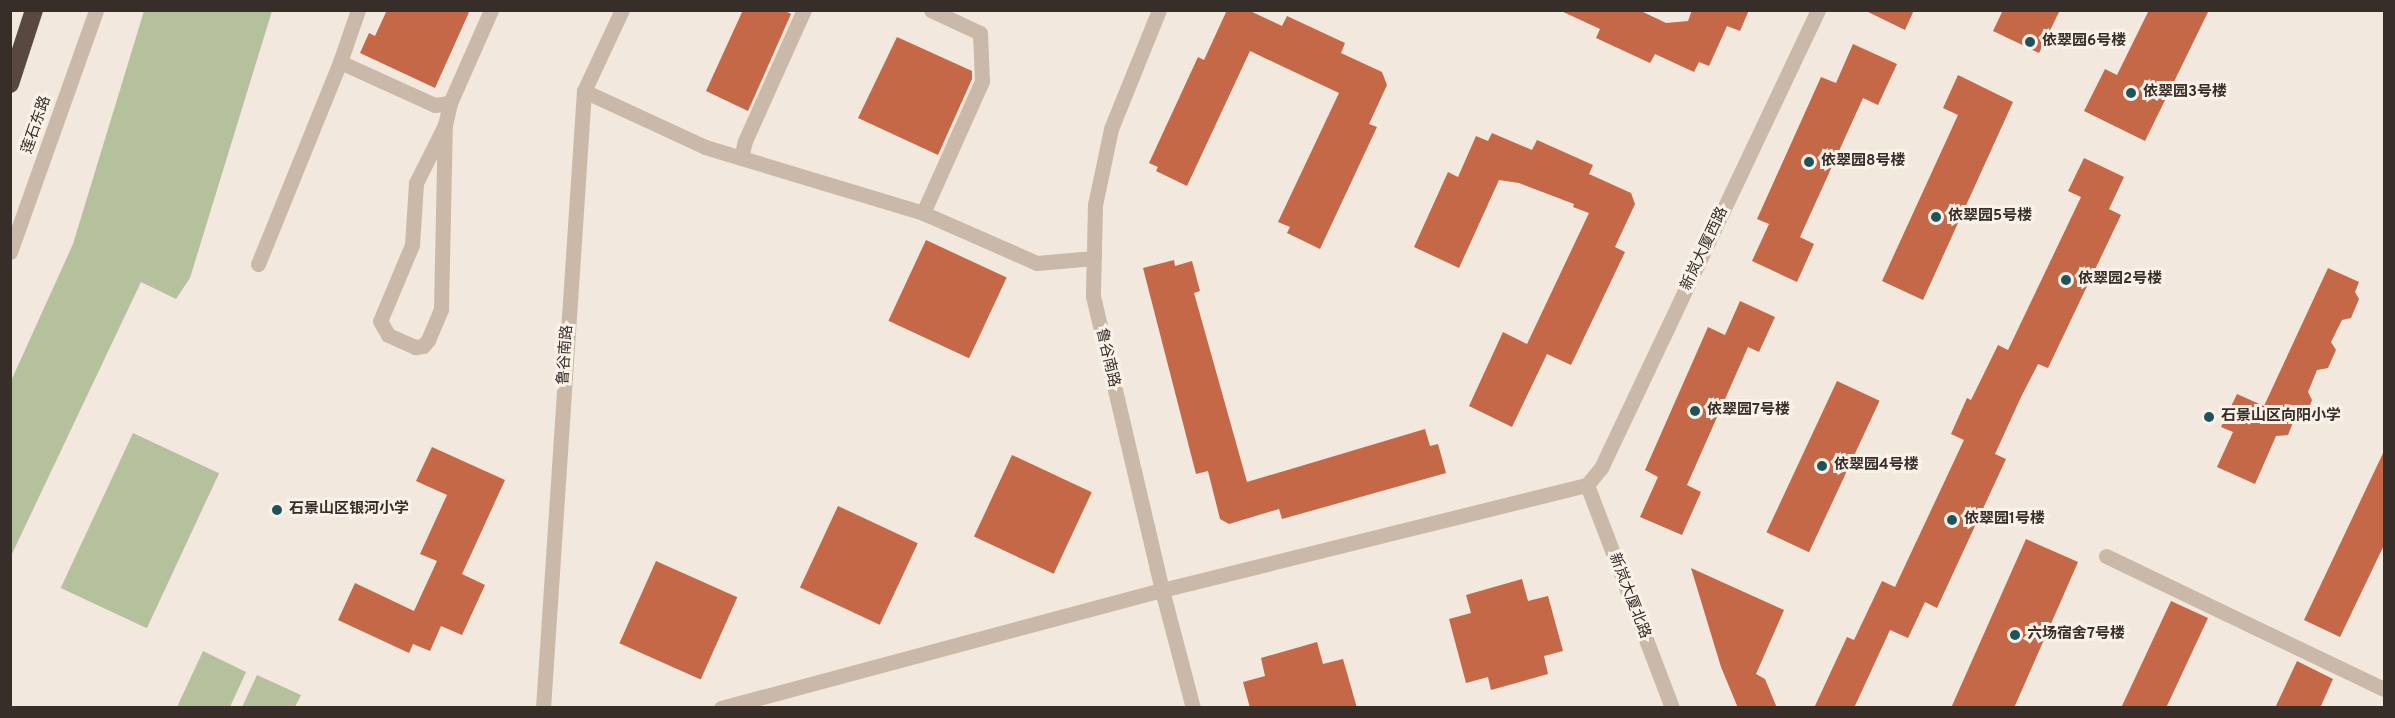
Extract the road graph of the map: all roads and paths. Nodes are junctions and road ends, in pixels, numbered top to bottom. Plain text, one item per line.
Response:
1 (34, 10) edge
2 (96, 10) edge
3 (358, 10) edge
4 (491, 10) edge
5 (622, 10) edge
6 (804, 10) edge
7 (931, 10) edge
8 (1159, 10) edge
9 (1818, 10) edge
10 (340, 62) junction
11 (10, 84) edge
12 (584, 91) junction
13 (450, 103) junction
14 (445, 125) junction
15 (741, 158) junction
16 (923, 213) junction
17 (10, 252) edge
18 (1094, 258) junction
19 (258, 264) dead end
20 (1587, 485) junction
21 (2106, 556) dead end
22 (1162, 590) junction
23 (2385, 689) edge
24 (543, 708) edge
25 (721, 708) edge
26 (1193, 708) edge
27 (1672, 708) edge

1 - 11 highway
2 - 17 street, 莲石东路
3 - 10 street
4 - 13 street
5 - 12 street, 鲁谷南路
6 - 15 street
7 - 16 street
8 - 18 street, 鲁谷南路
9 - 20 street, 新岚大厦西路
10 - 13 street
10 - 19 street
12 - 15 street
12 - 24 street, 鲁谷南路
13 - 14 street
14 - 14 street
15 - 16 street
16 - 18 street
18 - 22 street, 鲁谷南路
20 - 22 street
20 - 27 street, 新岚大厦北路
21 - 23 street
22 - 25 street
22 - 26 street, 鲁谷南路

